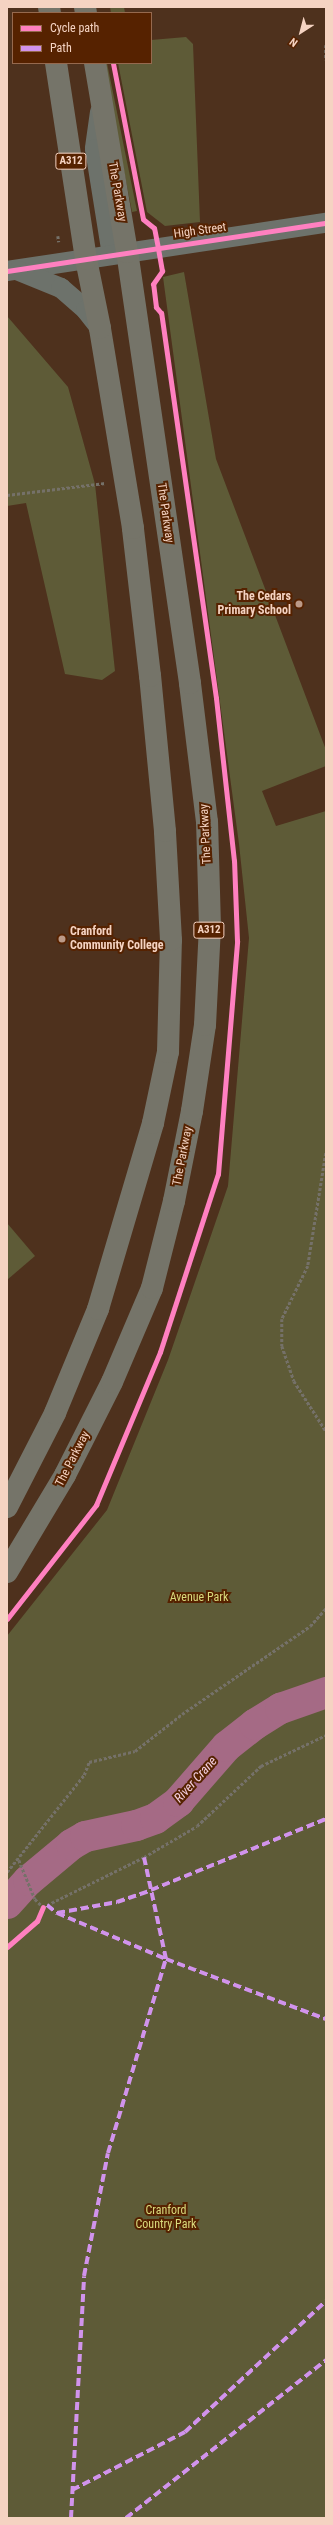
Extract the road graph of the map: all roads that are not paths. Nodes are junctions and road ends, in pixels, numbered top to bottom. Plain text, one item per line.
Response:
1 (56, 64) edge
2 (95, 64) edge
3 (326, 223) edge
4 (120, 254) junction
5 (86, 259) junction
6 (11, 271) edge
7 (100, 328) junction
8 (7, 1507) edge
9 (7, 1572) edge

1 - 5 highway, A312
2 - 4 highway, The Parkway / A312
3 - 4 street, High Street
4 - 5 street, High Street
4 - 9 highway, The Parkway / A312
5 - 6 street, High Street
5 - 7 highway, A312
6 - 7 street
7 - 8 highway, A312

